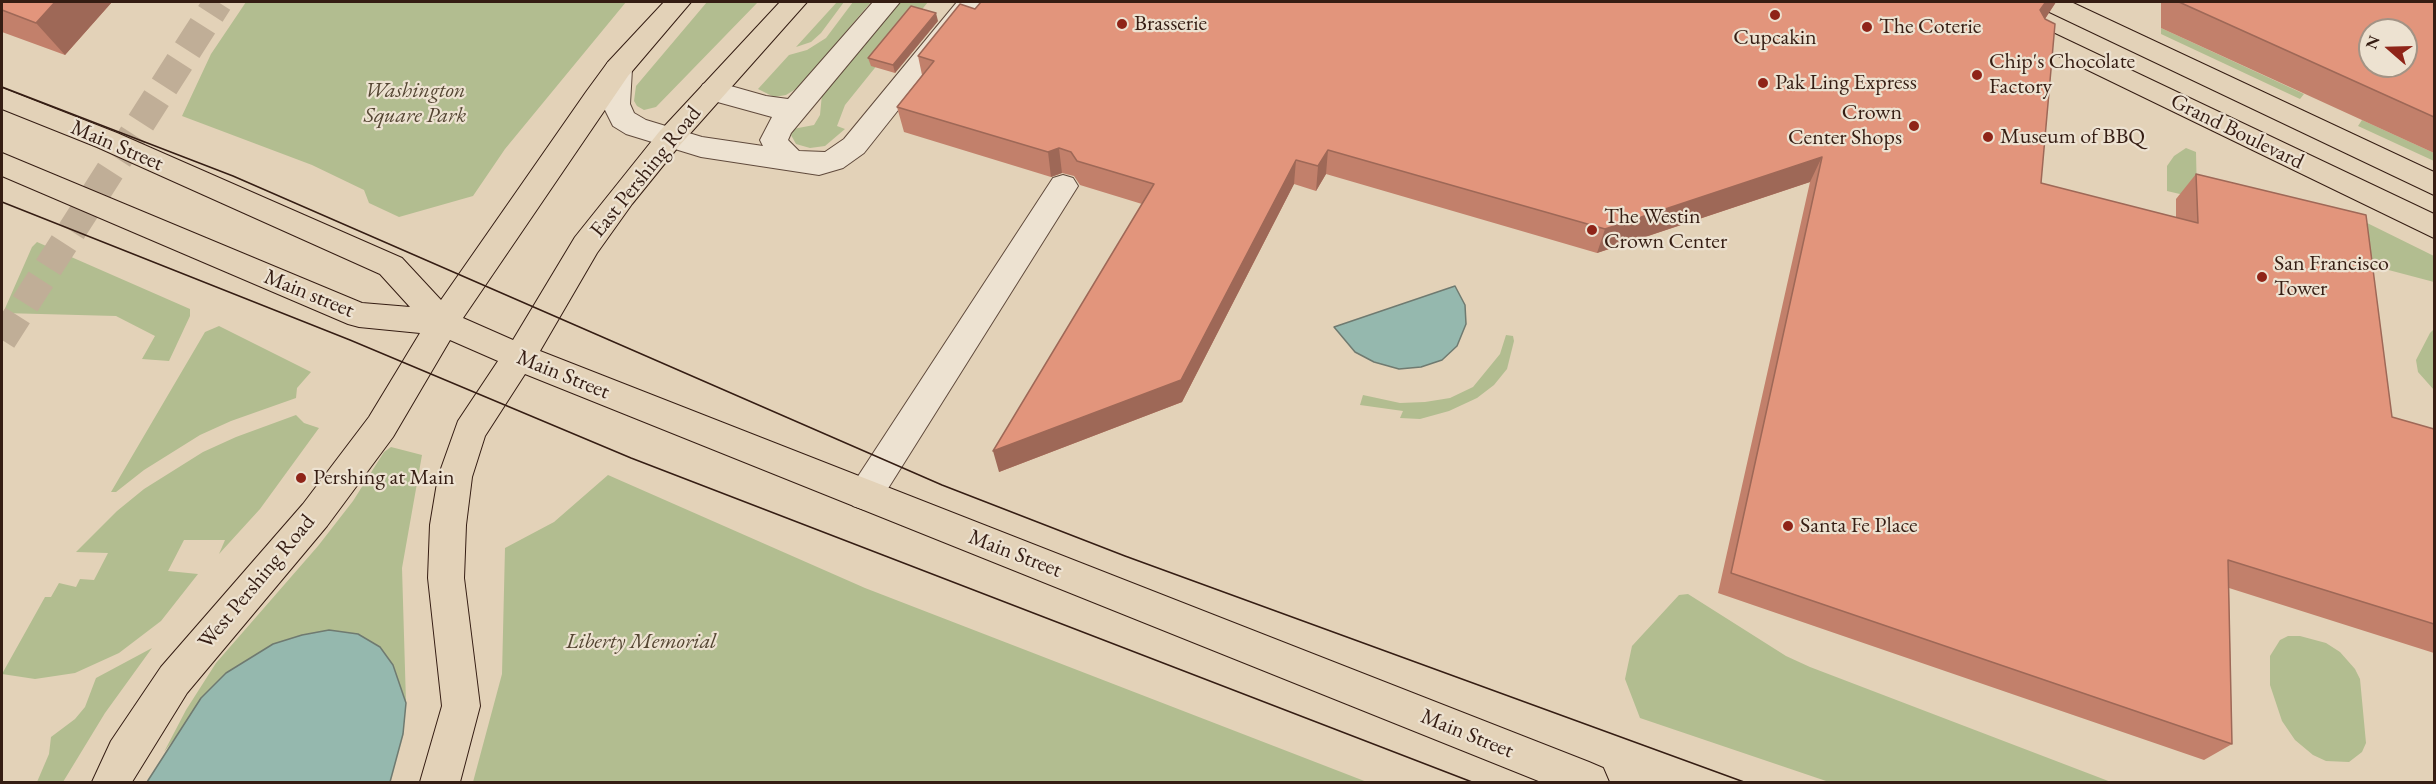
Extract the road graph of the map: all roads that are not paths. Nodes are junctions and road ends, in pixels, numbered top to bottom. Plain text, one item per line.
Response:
1 (678, 2) edge
2 (794, 2) edge
3 (887, 2) edge
4 (971, 2) edge
5 (2050, 2) edge
6 (2040, 36) edge
7 (618, 69) junction
8 (713, 91) junction
9 (2, 98) edge
10 (795, 110) junction
11 (669, 138) junction
12 (794, 162) junction
13 (2, 164) edge
14 (2434, 184) edge
15 (1063, 186) dead end
16 (2434, 227) edge
17 (443, 323) junction
18 (518, 357) junction
19 (865, 495) junction
20 (112, 783) edge
21 (440, 783) edge
22 (1589, 783) edge

1 - 7 main road
2 - 8 main road, East Pershing Road
3 - 10 lane
4 - 12 lane
5 - 14 main road, Grand Boulevard
6 - 16 main road, Grand Boulevard
7 - 11 lane
7 - 17 main road
8 - 10 lane
8 - 11 main road, East Pershing Road
9 - 17 main road, Main Street
10 - 12 lane
11 - 12 lane
11 - 18 main road, East Pershing Road
13 - 17 main road, Main street
15 - 19 lane
17 - 18 main road, Main Street
17 - 20 main road, West Pershing Road
18 - 19 main road, Main Street
18 - 21 main road
19 - 22 main road, Main Street

